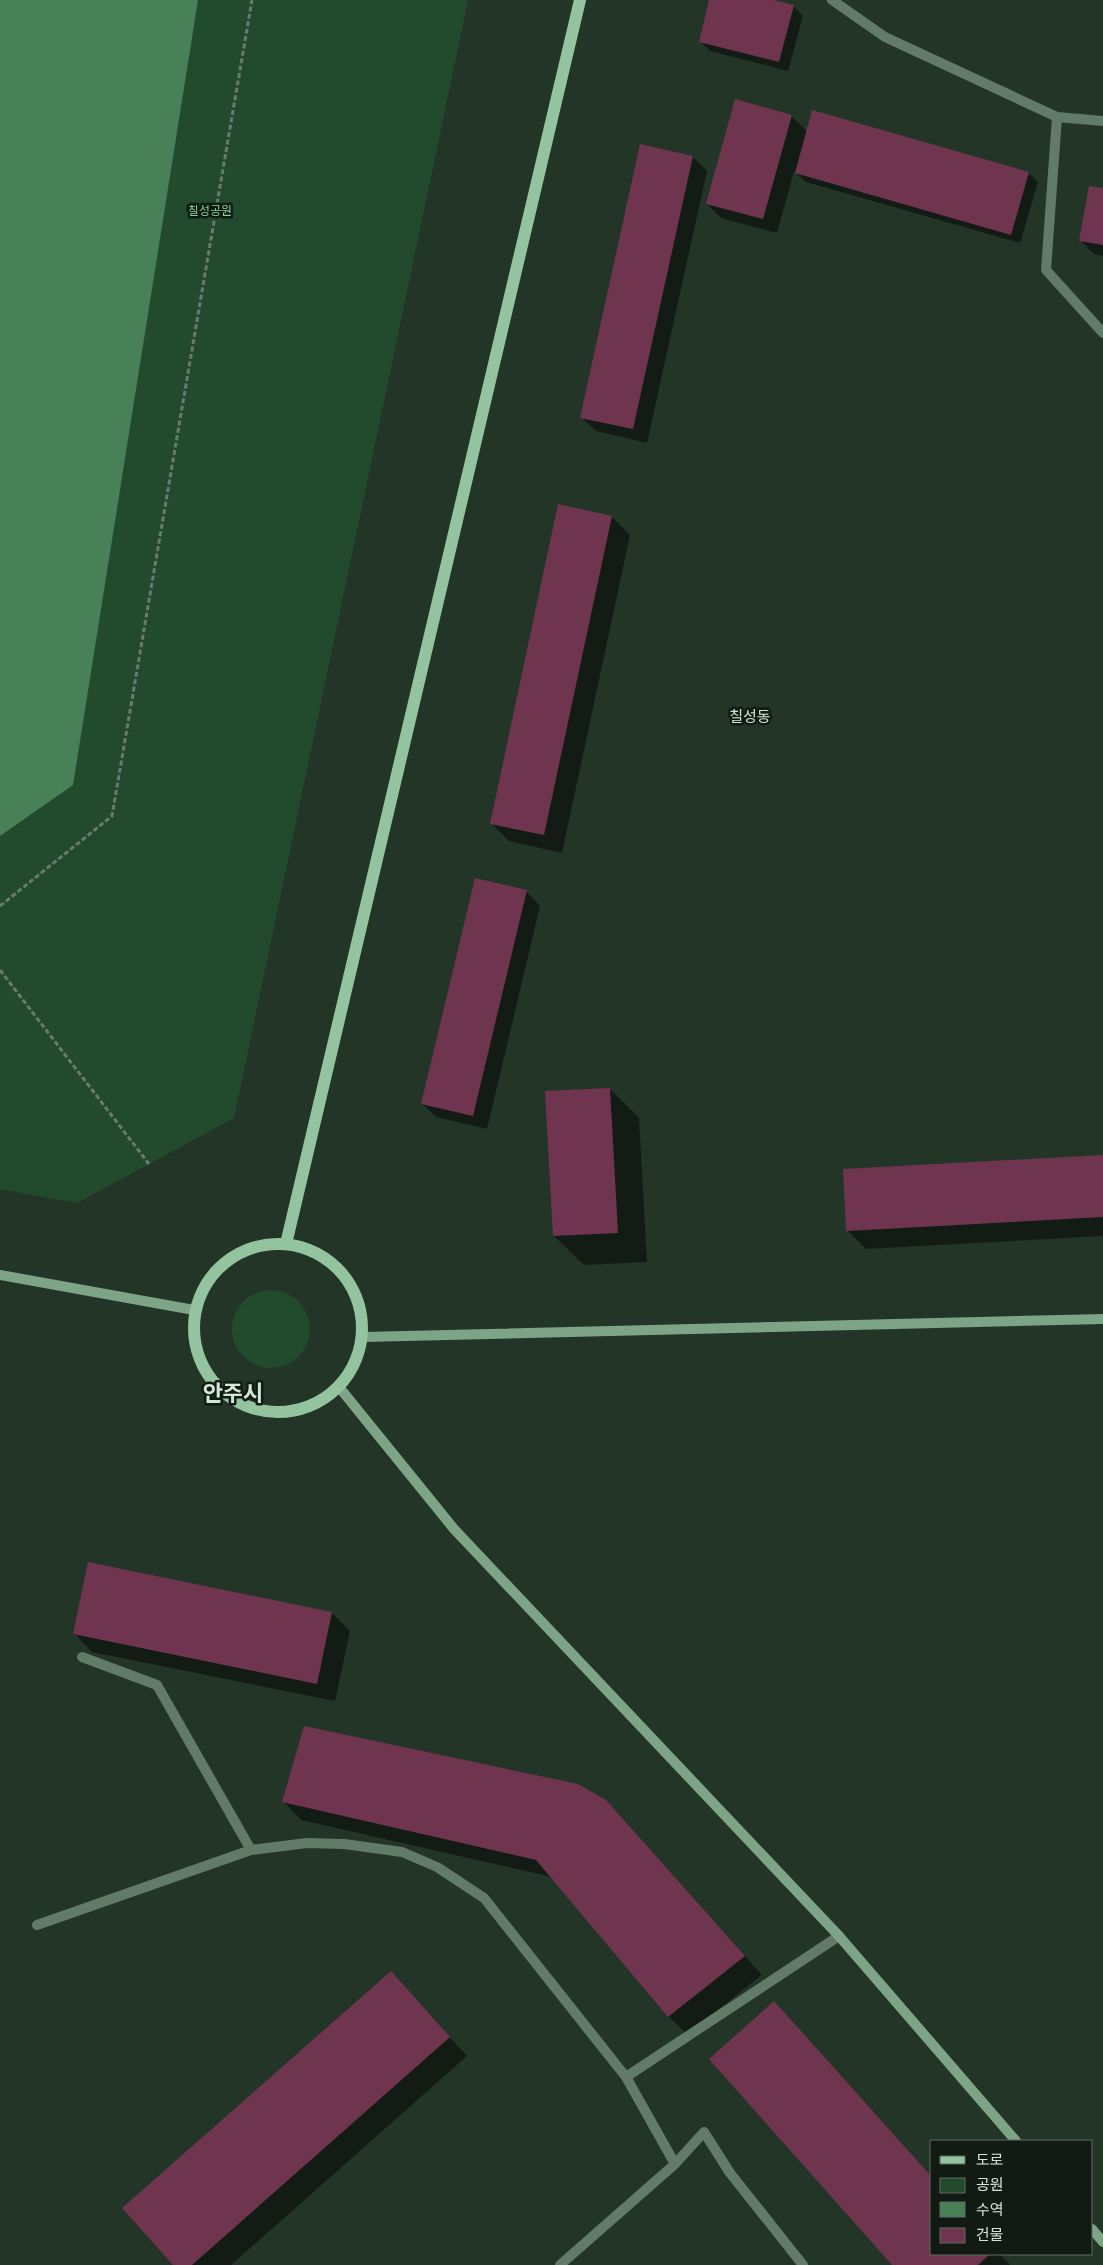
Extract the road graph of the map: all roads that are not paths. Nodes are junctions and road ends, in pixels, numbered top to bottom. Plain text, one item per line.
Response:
1 (580, 0) edge
2 (832, 0) edge
3 (1057, 117) junction
4 (1103, 121) edge
5 (1103, 333) edge
6 (286, 1244) junction
7 (0, 1275) edge
8 (194, 1310) junction
9 (1103, 1319) edge
10 (363, 1337) junction
11 (339, 1387) junction
12 (82, 1657) dead end
13 (251, 1850) junction
14 (37, 1925) dead end
15 (839, 1936) junction
16 (626, 2077) junction
17 (1015, 2140) edge
18 (675, 2164) junction
19 (1093, 2230) edge
20 (1103, 2242) edge
21 (560, 2265) edge
22 (803, 2265) edge

1 - 6 main road
2 - 3 street
3 - 4 street
3 - 5 street
6 - 8 main road
6 - 10 main road
7 - 8 main road
8 - 11 main road
9 - 10 main road
10 - 11 main road
11 - 15 main road
12 - 13 street
13 - 14 street
13 - 16 street
15 - 16 street
15 - 17 main road
16 - 18 street
18 - 21 street
18 - 22 street
19 - 20 main road

